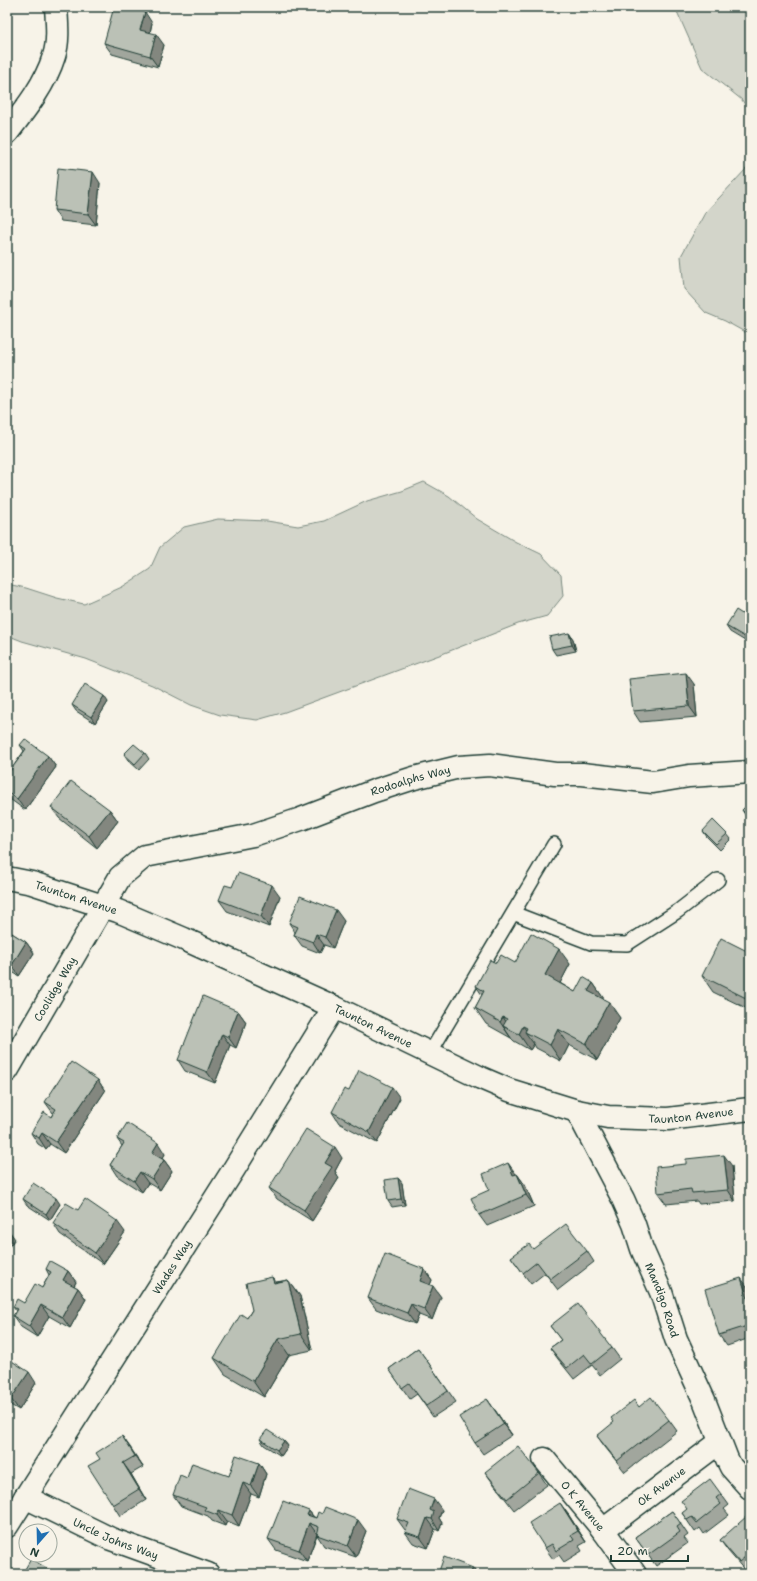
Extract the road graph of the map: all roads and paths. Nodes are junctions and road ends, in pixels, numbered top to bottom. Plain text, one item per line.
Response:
1 (56, 7) edge
2 (7, 133) edge
3 (750, 772) edge
4 (554, 844) dead end
5 (7, 878) edge
6 (718, 880) dead end
7 (103, 906) junction
8 (513, 913) junction
9 (334, 1007) junction
10 (430, 1053) junction
11 (7, 1072) edge
12 (750, 1109) edge
13 (576, 1111) junction
14 (720, 1442) junction
15 (544, 1459) dead end
16 (750, 1488) edge
17 (25, 1497) junction
18 (7, 1526) edge
19 (603, 1530) junction
20 (208, 1574) edge
21 (635, 1574) edge

1 - 2 street
3 - 7 street, Rodoalphs Way
4 - 8 lane
5 - 7 street, Taunton Avenue
6 - 8 lane
7 - 9 street, Taunton Avenue
7 - 11 street, Coolidge Way
8 - 10 lane
9 - 10 street, Taunton Avenue
9 - 17 street, Wades Way
10 - 13 street, Taunton Avenue
12 - 13 street, Taunton Avenue
13 - 14 street, Mandigo Road
14 - 16 street, Mandigo Road
14 - 19 street, Ok Avenue
15 - 19 street, O K Avenue
17 - 18 street, Wades Way
17 - 20 street, Uncle Johns Way
19 - 21 street, O K Avenue

